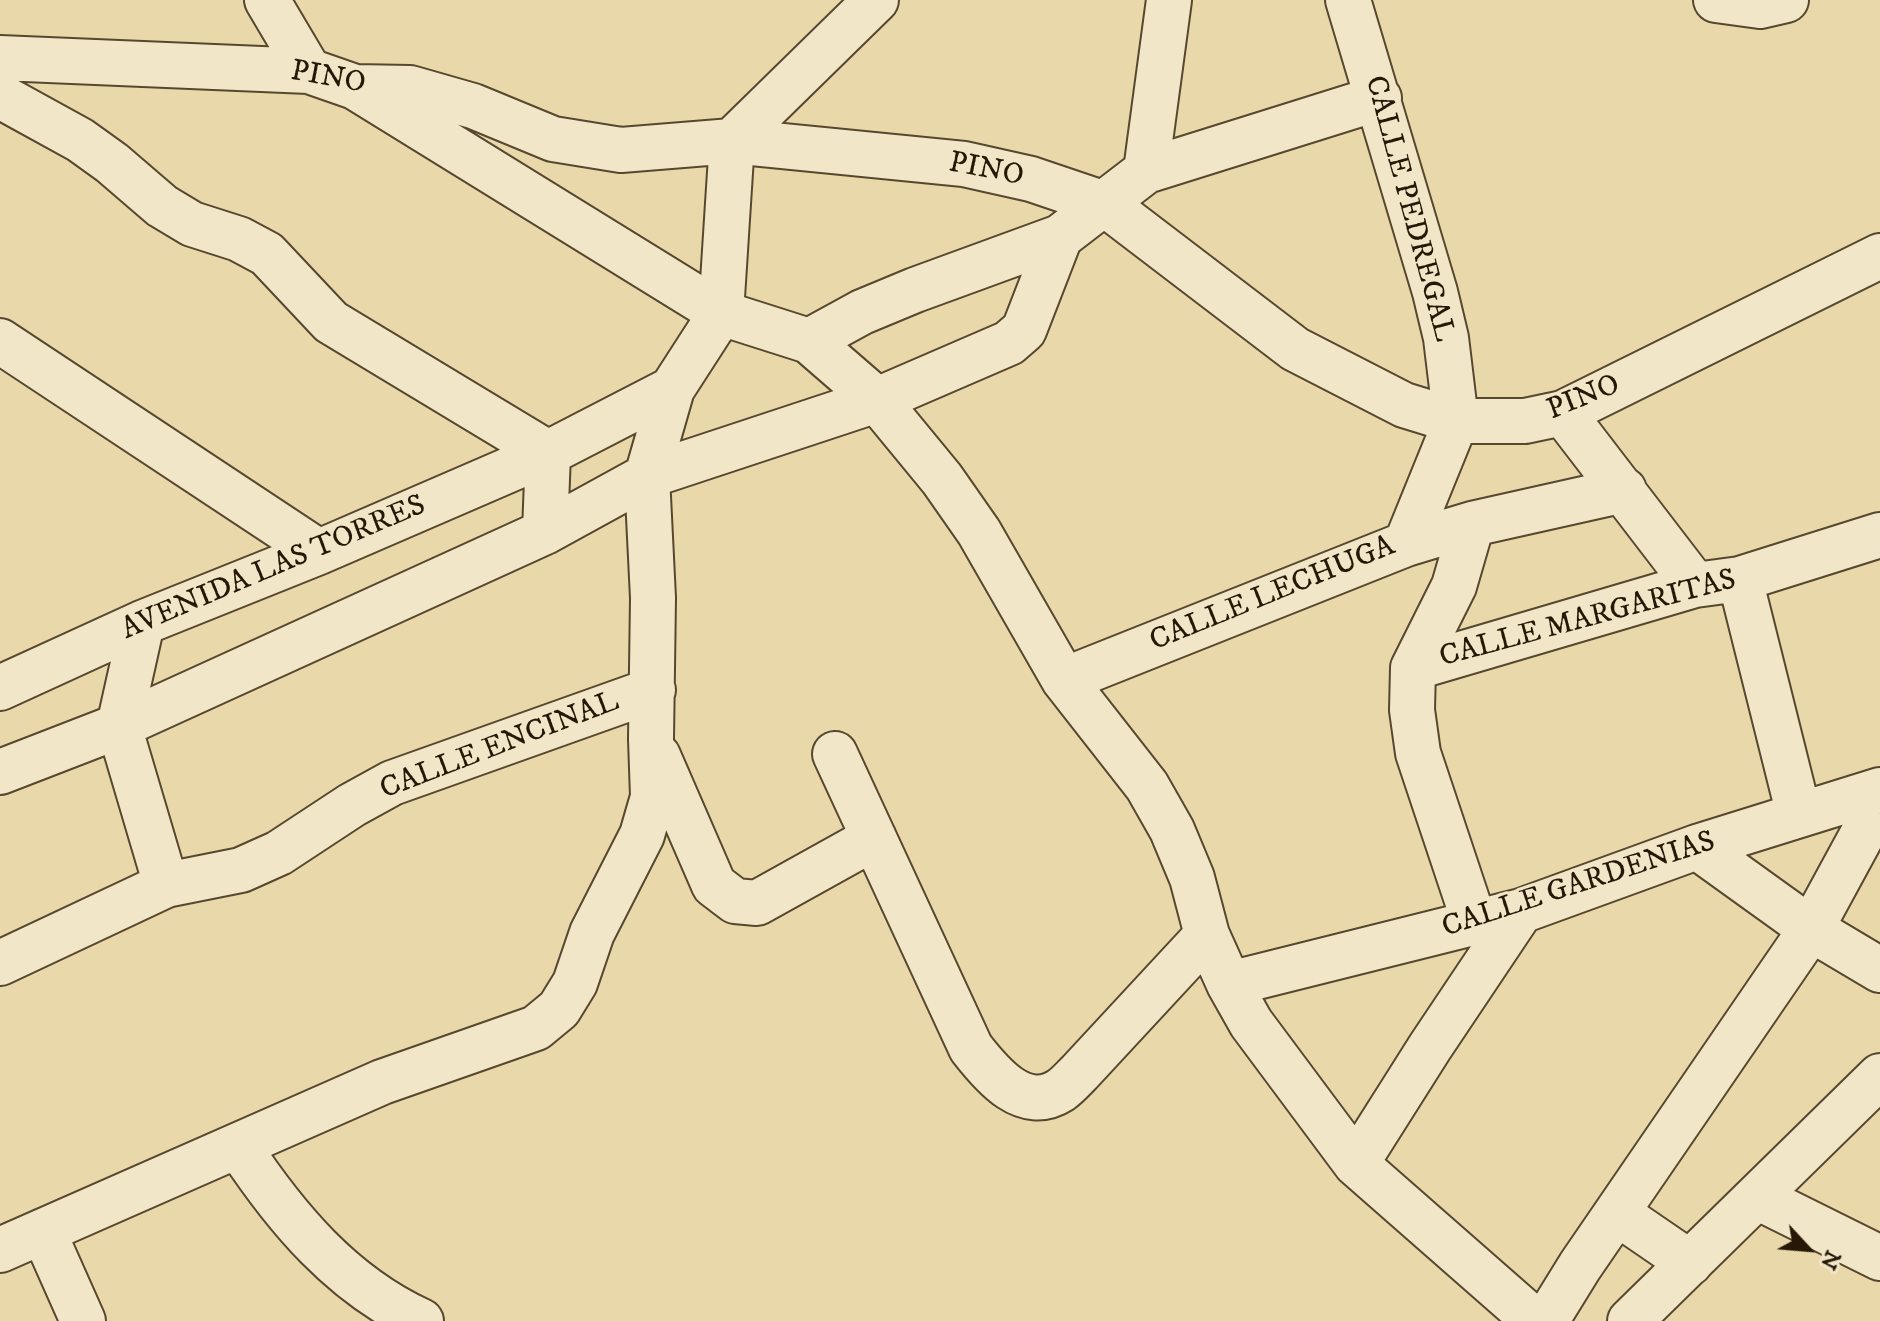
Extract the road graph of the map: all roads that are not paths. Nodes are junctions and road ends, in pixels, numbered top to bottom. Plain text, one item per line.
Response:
1 (267, 0) edge
2 (876, 0) edge
3 (1169, 0) edge
4 (1348, 0) edge
5 (1716, 0) edge
6 (1786, 0) edge
7 (0, 58) edge
8 (309, 71) junction
9 (355, 87) junction
10 (0, 96) edge
11 (1379, 98) junction
12 (732, 141) junction
13 (1146, 171) junction
14 (1105, 204) junction
15 (1060, 237) junction
16 (1880, 256) edge
17 (721, 313) junction
18 (809, 341) junction
19 (11, 362) edge
20 (672, 389) junction
21 (877, 400) junction
22 (1563, 413) junction
23 (1456, 421) junction
24 (548, 453) junction
25 (647, 476) junction
26 (1624, 490) junction
27 (1472, 524) junction
28 (545, 532) junction
29 (1880, 535) edge
30 (1406, 544) junction
31 (319, 552) junction
32 (1740, 579) junction
33 (1695, 585) junction
34 (142, 623) junction
35 (1413, 668) junction
36 (1064, 680) junction
37 (0, 688) edge
38 (653, 690) junction
39 (119, 726) junction
40 (651, 739) junction
41 (835, 754) dead end
42 (0, 772) edge
43 (1880, 790) edge
44 (1880, 802) edge
45 (1799, 815) junction
46 (874, 838) junction
47 (1697, 847) junction
48 (166, 885) junction
49 (1521, 911) junction
50 (1475, 924) junction
51 (1811, 929) junction
52 (1207, 935) junction
53 (0, 963) edge
54 (1880, 970) edge
55 (1229, 984) junction
56 (1880, 1076) edge
57 (239, 1147) junction
58 (1356, 1164) junction
59 (1757, 1197) junction
60 (1617, 1213) junction
61 (43, 1231) junction
62 (0, 1250) edge
63 (1880, 1258) edge
64 (1690, 1263) junction
65 (83, 1321) edge
66 (421, 1321) edge
67 (1535, 1321) edge
68 (1546, 1321) edge
69 (1630, 1321) edge

1 - 8 street
2 - 12 street
3 - 13 street
4 - 11 street, CALLE PEDREGAL
5 - 6 street
7 - 8 street, PINO
8 - 9 street, PINO
9 - 12 street, PINO
9 - 17 street
10 - 24 street
11 - 13 street
11 - 23 street, CALLE PEDREGAL
12 - 14 street, PINO
12 - 17 street
13 - 14 street
14 - 15 street
14 - 23 street, PINO
15 - 18 street
15 - 21 street
16 - 22 street, PINO
17 - 18 street
17 - 20 street
18 - 21 street
19 - 31 street
20 - 24 street, AVENIDA LAS TORRES
20 - 25 street
21 - 25 street
21 - 36 street
22 - 23 street, PINO
22 - 26 street
23 - 30 street, CALLE LECHUGA
24 - 28 street
24 - 31 street, AVENIDA LAS TORRES
25 - 28 street
25 - 38 street
26 - 27 street
26 - 33 street
27 - 30 street
27 - 35 street
28 - 39 street
29 - 32 street, CALLE MARGARITAS
30 - 36 street, CALLE LECHUGA
31 - 34 street, AVENIDA LAS TORRES
32 - 33 street, CALLE MARGARITAS
32 - 45 street
33 - 35 street, CALLE MARGARITAS
34 - 37 street, AVENIDA LAS TORRES
34 - 39 street
35 - 50 street, CALLE MARGARITAS
36 - 52 street
38 - 40 street
38 - 48 street, CALLE ENCINAL
39 - 42 street
39 - 48 street
40 - 46 street
40 - 57 street
41 - 46 street
43 - 45 street, CALLE GARDENIAS
44 - 51 street
45 - 47 street, CALLE GARDENIAS
46 - 52 street
47 - 49 street, CALLE GARDENIAS
47 - 51 street
48 - 53 street, CALLE ENCINAL
49 - 50 street, CALLE GARDENIAS
49 - 58 street
50 - 55 street, CALLE GARDENIAS
51 - 54 street
51 - 60 street
52 - 55 street
55 - 58 street
56 - 59 street
57 - 61 street
57 - 66 street
58 - 67 street
59 - 63 street
59 - 64 street
60 - 64 street
60 - 68 street
61 - 62 street
61 - 65 street
64 - 69 street

